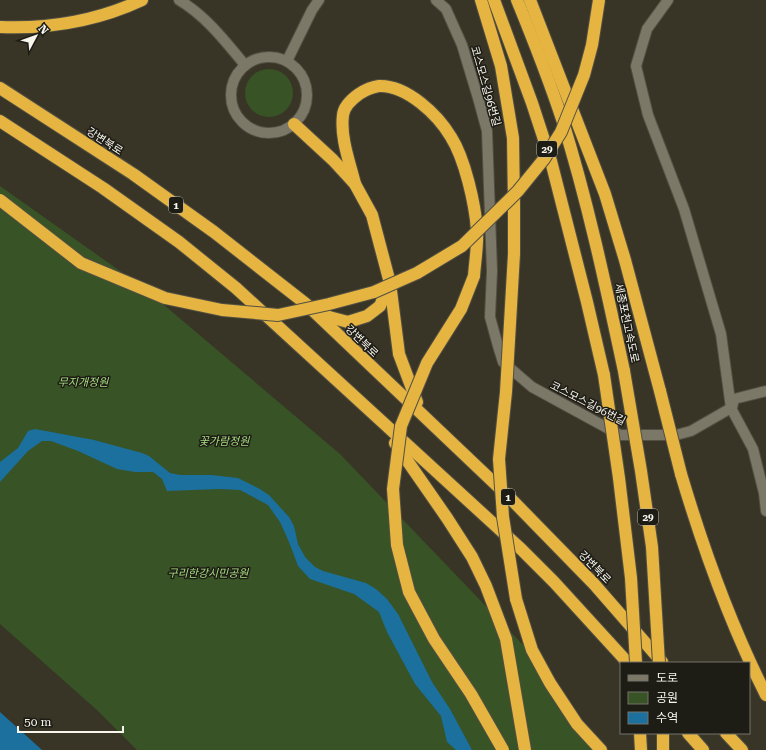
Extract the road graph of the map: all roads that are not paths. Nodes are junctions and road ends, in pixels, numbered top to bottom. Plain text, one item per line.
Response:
1 (142, 0) edge
2 (179, 0) edge
3 (319, 0) edge
4 (436, 0) edge
5 (480, 0) edge
6 (494, 0) edge
7 (517, 0) edge
8 (530, 0) edge
9 (599, 0) edge
10 (668, 0) edge
11 (0, 26) edge
12 (288, 61) junction
13 (246, 65) junction
14 (0, 88) edge
15 (0, 121) edge
16 (294, 124) junction
17 (355, 184) junction
18 (0, 200) edge
19 (390, 283) junction
20 (306, 304) junction
21 (766, 391) edge
22 (731, 408) junction
23 (420, 412) junction
24 (376, 416) junction
25 (766, 511) edge
26 (627, 662) edge
27 (636, 662) edge
28 (660, 662) edge
29 (662, 662) edge
30 (766, 695) edge
31 (640, 734) edge
32 (663, 734) edge
33 (689, 734) edge
34 (727, 734) edge
35 (503, 750) edge
36 (525, 750) edge
37 (601, 750) edge
38 (641, 750) edge
39 (664, 750) edge
40 (703, 750) edge
41 (742, 750) edge

1 - 11 highway
2 - 13 street
3 - 12 street
4 - 22 street, 코스모스길96번길
5 - 37 highway, bridge
6 - 27 highway, 29, bridge
7 - 28 highway, 세종포천고속도로 / 29, bridge
8 - 30 highway, bridge
9 - 18 highway, bridge
10 - 22 street
12 - 13 street
12 - 16 street
13 - 16 street
14 - 20 highway, 강변북로 / 1
15 - 24 highway
16 - 17 highway
17 - 19 highway
17 - 35 highway, bridge
19 - 20 highway
19 - 23 highway
20 - 23 highway, 강변북로 / 1
21 - 22 street, 코스모스길96번길
22 - 25 street
23 - 29 highway, 강변북로 / 1
24 - 26 highway
24 - 36 highway
31 - 38 highway
32 - 39 highway
33 - 40 highway
34 - 41 highway

